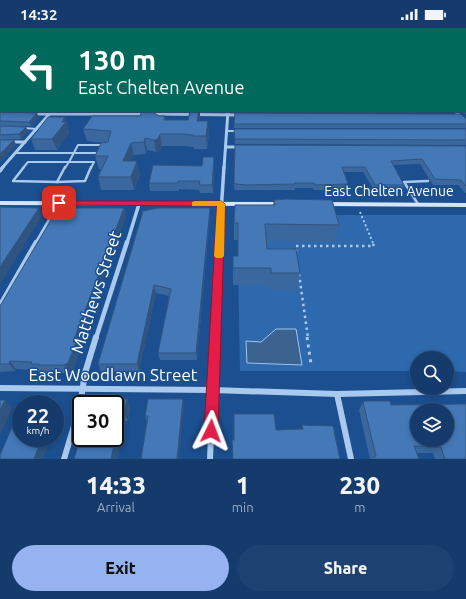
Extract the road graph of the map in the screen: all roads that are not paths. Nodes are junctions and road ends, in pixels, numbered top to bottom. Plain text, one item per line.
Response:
1 (456, 112) edge
2 (227, 113) edge
3 (28, 114) edge
4 (50, 114) junction
5 (243, 115) edge
6 (452, 116) edge
7 (460, 116) junction
8 (466, 116) edge
9 (466, 122) edge
10 (22, 128) edge
11 (37, 128) junction
12 (226, 131) junction
13 (241, 131) edge
14 (0, 142) edge
15 (25, 142) junction
16 (106, 145) edge
17 (226, 147) junction
18 (241, 147) edge
19 (16, 153) junction
20 (74, 153) junction
21 (102, 153) edge
22 (68, 162) junction
23 (0, 171) edge
24 (428, 181) dead end
25 (57, 182) junction
26 (0, 203) edge
27 (59, 203) junction
28 (139, 204) junction
29 (221, 204) junction
30 (288, 204) edge
31 (318, 204) edge
32 (418, 204) junction
33 (466, 205) edge
34 (0, 305) edge
35 (0, 388) edge
36 (82, 389) junction
37 (213, 390) junction
38 (466, 392) edge
39 (337, 394) junction
40 (64, 459) edge
41 (210, 459) edge
42 (351, 459) edge

1 - 7 street
2 - 4 street
2 - 5 street
2 - 12 street
3 - 4 street
4 - 11 street
6 - 7 street
7 - 8 street
7 - 9 street
10 - 11 lane
11 - 15 street
12 - 13 lane
12 - 17 street
14 - 15 street
15 - 19 street
16 - 20 lane
17 - 18 street
17 - 29 street
19 - 20 lane
19 - 23 street
20 - 21 lane
20 - 22 lane
22 - 25 lane
22 - 25 lane
22 - 25 lane
24 - 32 lane
26 - 27 street
27 - 28 street
27 - 34 street
28 - 29 street
28 - 36 street, Matthews Street
29 - 30 street
29 - 37 street
31 - 32 street, East Chelten Avenue
32 - 33 street, East Chelten Avenue
35 - 36 street, East Woodlawn Street
36 - 37 street, East Woodlawn Street
36 - 40 street, Matthews Street
37 - 39 street, East Woodlawn Street
37 - 41 street
38 - 39 street, East Woodlawn Street
39 - 42 street

